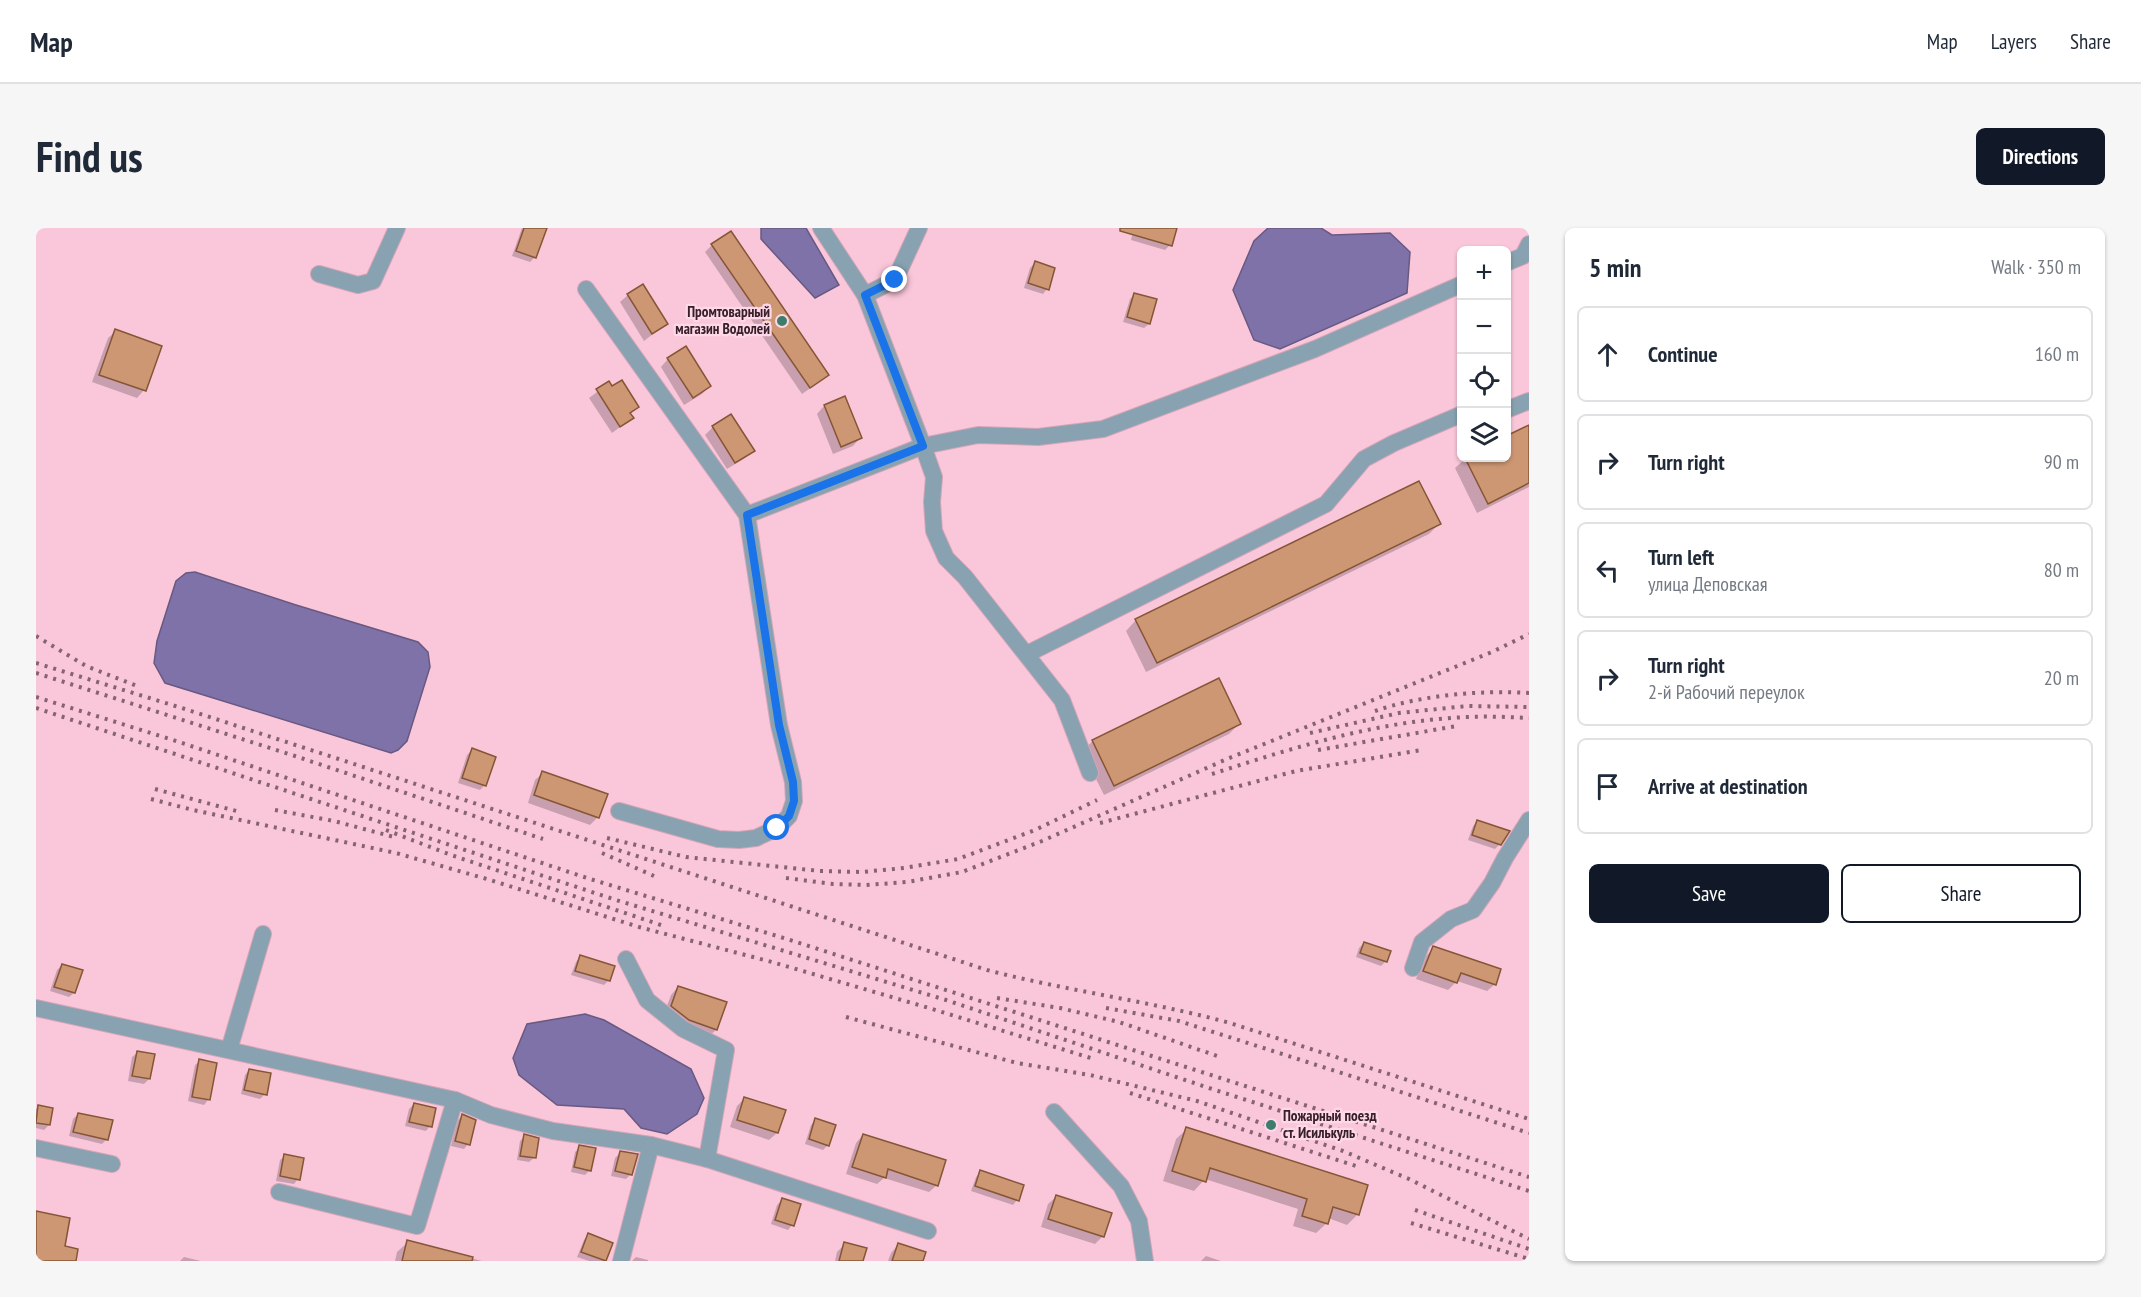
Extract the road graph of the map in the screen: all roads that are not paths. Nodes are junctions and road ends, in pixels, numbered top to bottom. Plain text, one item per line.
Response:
1 (397, 228) edge
2 (821, 228) edge
3 (919, 228) edge
4 (1529, 244) edge
5 (1511, 261) edge
6 (319, 274) dead end
7 (1457, 286) edge
8 (586, 289) dead end
9 (865, 295) junction
10 (1529, 401) edge
11 (1511, 408) edge
12 (1457, 416) edge
13 (923, 446) junction
14 (747, 515) junction
15 (1027, 654) junction
16 (1090, 772) dead end
17 (619, 811) dead end
18 (1529, 820) edge
19 (263, 934) dead end
20 (626, 958) dead end
21 (1413, 968) dead end
22 (36, 1008) edge
23 (229, 1050) junction
24 (455, 1100) junction
25 (1054, 1112) dead end
26 (651, 1145) junction
27 (36, 1148) edge
28 (707, 1159) junction
29 (112, 1164) dead end
30 (279, 1192) dead end
31 (928, 1231) dead end
32 (621, 1261) edge
33 (1144, 1261) edge

1 - 6 street
2 - 9 street
3 - 9 street
4 - 5 street
7 - 13 street
8 - 14 street
9 - 13 street
10 - 11 street
12 - 15 street
13 - 14 street
13 - 15 street
14 - 17 street
15 - 16 street
18 - 21 street
19 - 23 street
20 - 28 street
22 - 23 street
23 - 24 street
24 - 26 street
24 - 30 street
25 - 33 street
26 - 28 street
26 - 32 street
27 - 29 street
28 - 31 street

